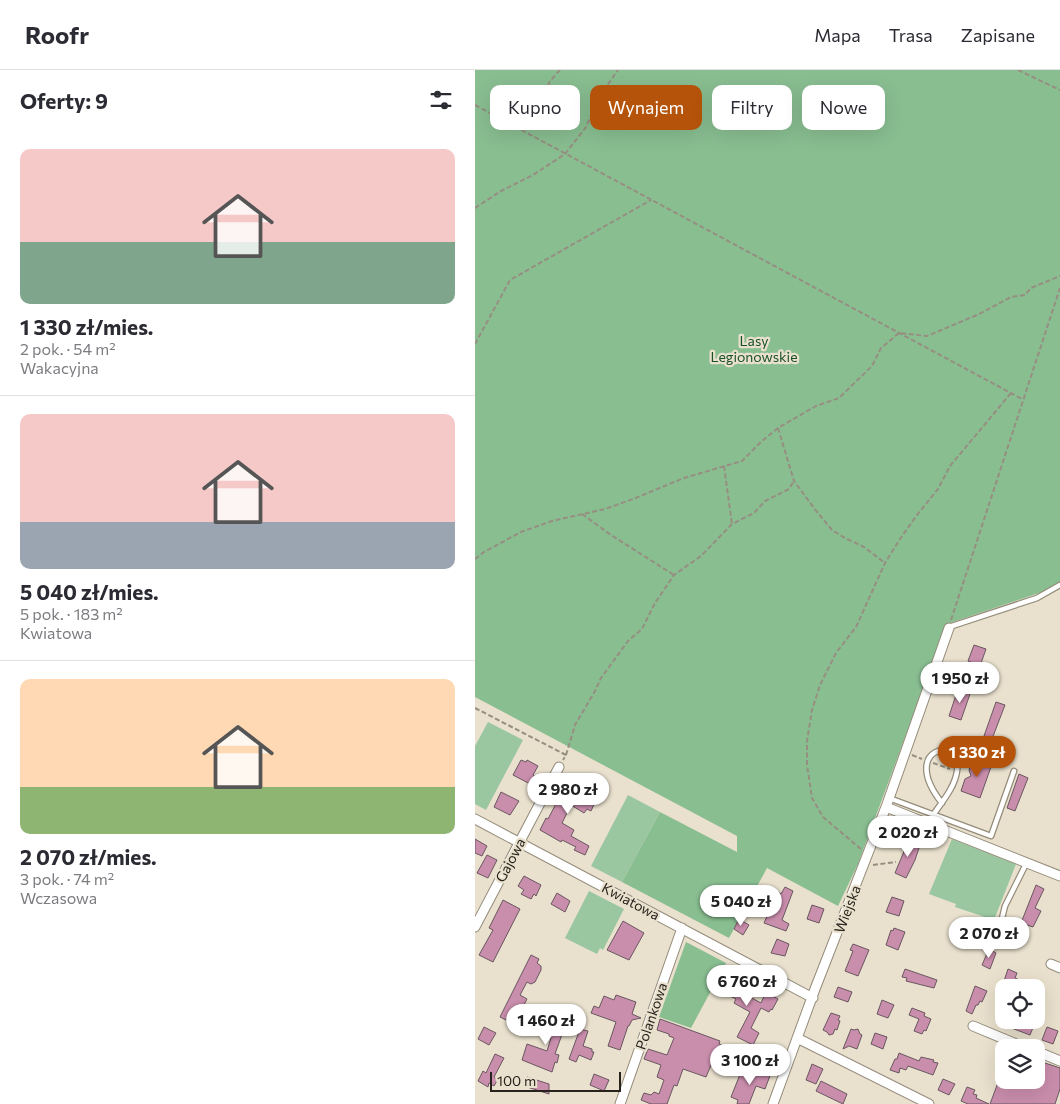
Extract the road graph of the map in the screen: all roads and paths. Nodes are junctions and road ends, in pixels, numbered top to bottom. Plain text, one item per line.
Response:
1 (560, 70) edge
2 (618, 70) edge
3 (1018, 70) edge
4 (548, 85) edge
5 (1060, 90) edge
6 (475, 105) edge
7 (490, 113) edge
8 (522, 130) edge
9 (565, 154) junction
10 (651, 200) junction
11 (475, 208) edge
12 (1060, 276) edge
13 (1060, 288) edge
14 (899, 333) junction
15 (475, 344) edge
16 (1011, 393) junction
17 (1022, 399) junction
18 (778, 428) junction
19 (724, 466) junction
20 (794, 481) junction
21 (582, 514) junction
22 (732, 524) junction
23 (475, 559) edge
24 (885, 563) junction
25 (674, 575) junction
26 (1060, 585) edge
27 (949, 628) junction
28 (475, 708) edge
29 (566, 755) junction
30 (913, 755) dead end
31 (927, 760) junction
32 (559, 766) joint
33 (1014, 771) dead end
34 (957, 772) junction
35 (941, 802) junction
36 (888, 803) junction
37 (933, 815) junction
38 (475, 819) edge
39 (880, 822) junction
40 (519, 842) junction
41 (902, 844) dead end
42 (868, 854) junction
43 (896, 862) dead end
44 (1027, 862) junction
45 (863, 867) junction
46 (1060, 876) edge
47 (475, 927) edge
48 (682, 928) junction
49 (996, 943) dead end
50 (1051, 964) dead end
51 (1060, 968) edge
52 (813, 998) junction
53 (973, 1026) dead end
54 (797, 1038) junction
55 (1004, 1039) edge
56 (1045, 1055) edge
57 (1060, 1061) edge
58 (621, 1104) edge
59 (773, 1104) edge
60 (929, 1104) edge

1 - 4 path
2 - 9 path
3 - 5 path
6 - 7 path
8 - 9 path
9 - 10 path
9 - 11 path
10 - 14 path
10 - 15 path
12 - 14 path
13 - 17 path
14 - 16 path
14 - 18 path
16 - 17 path
16 - 24 path
17 - 27 path
18 - 19 path
18 - 20 path
19 - 21 path
19 - 22 path
20 - 22 path
20 - 24 path
21 - 23 path
21 - 25 path
22 - 25 path
24 - 42 path
25 - 29 path
26 - 27 lane
27 - 36 street, Wiejska
28 - 29 path
29 - 32 path
30 - 31 path
31 - 34 path
31 - 34 lane
31 - 35 lane
32 - 40 street, Gajowa
33 - 37 lane
34 - 35 lane
35 - 37 lane
36 - 37 lane
36 - 39 street, Wiejska
36 - 44 street
38 - 40 street, Kwiatowa
39 - 41 path
39 - 42 street, Wiejska
40 - 47 street, Gajowa
40 - 48 street, Kwiatowa
42 - 45 street, Wiejska
43 - 45 path
44 - 46 street
44 - 49 lane
45 - 52 street, Wiejska
48 - 52 street, Kwiatowa
48 - 58 street, Polankowa
50 - 51 street
52 - 54 street, Wiejska
53 - 55 street
54 - 59 street, Wiejska
54 - 60 street
56 - 57 street

